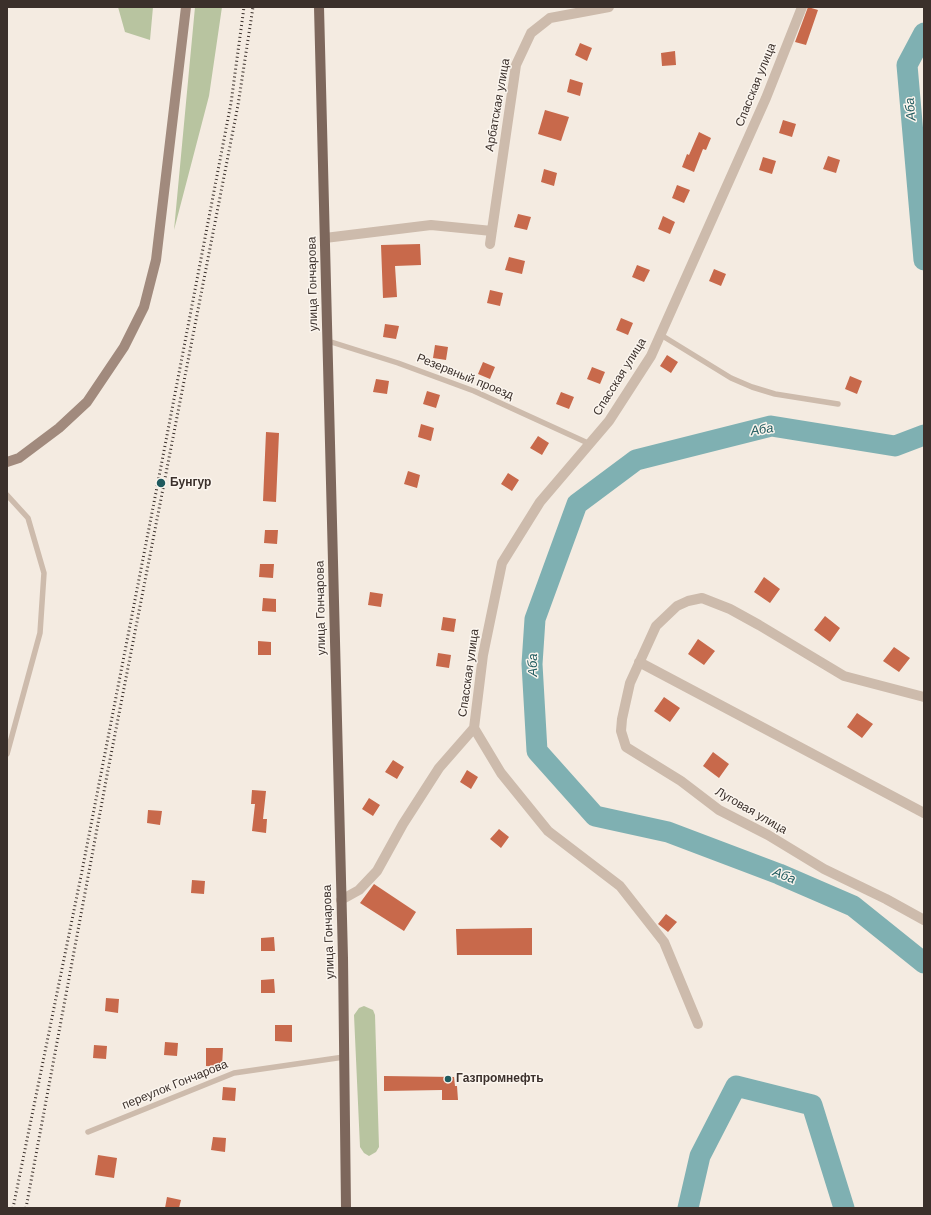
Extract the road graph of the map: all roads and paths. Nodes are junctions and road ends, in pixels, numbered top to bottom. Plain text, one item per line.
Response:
1 (186, 7) edge
2 (319, 7) edge
3 (609, 7) edge
4 (802, 7) edge
5 (492, 231) junction
6 (325, 238) junction
7 (490, 244) dead end
8 (661, 335) junction
9 (328, 341) junction
10 (838, 404) dead end
11 (590, 444) junction
12 (7, 462) edge
13 (7, 495) edge
14 (639, 662) junction
15 (924, 697) edge
16 (474, 728) junction
17 (7, 754) edge
18 (924, 814) edge
19 (341, 900) junction
20 (924, 920) edge
21 (698, 1024) dead end
22 (344, 1057) junction
23 (88, 1132) dead end
24 (346, 1208) edge

1 - 12 street
2 - 6 main road, улица Гончарова
3 - 5 street, Арбатская улица
4 - 8 street, Спасская улица
5 - 6 street
5 - 7 street, Арбатская улица
6 - 9 main road, улица Гончарова
8 - 10 lane
8 - 11 street, Спасская улица
9 - 11 lane, Резервный проезд
9 - 19 main road, улица Гончарова
11 - 16 street, Спасская улица
13 - 17 lane
14 - 15 street, Луговая улица
14 - 18 street
14 - 20 street, Луговая улица
16 - 19 street, Спасская улица
16 - 21 street, Спасская улица
19 - 22 main road, улица Гончарова
22 - 23 lane, переулок Гончарова
22 - 24 main road, улица Гончарова

